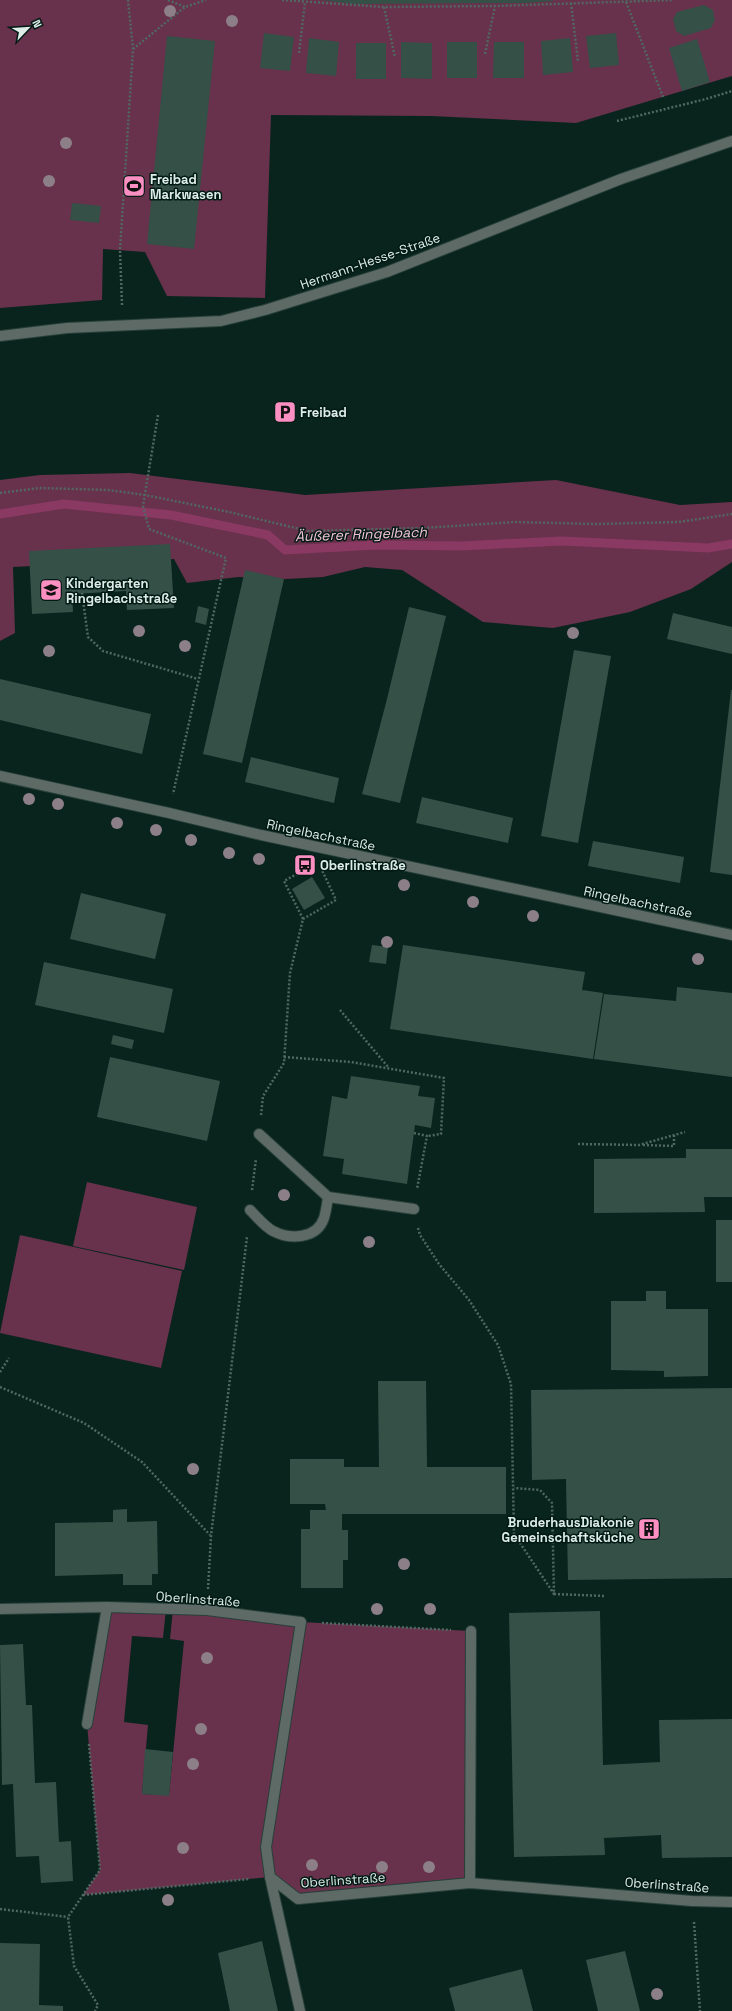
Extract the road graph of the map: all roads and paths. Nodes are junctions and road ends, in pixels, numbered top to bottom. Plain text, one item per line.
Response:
1 (128, 0) edge
2 (168, 0) edge
3 (206, 0) edge
4 (282, 0) edge
5 (674, 0) edge
6 (306, 2) junction
7 (626, 2) junction
8 (571, 3) junction
9 (495, 6) junction
10 (185, 7) junction
11 (384, 7) junction
12 (133, 49) junction
13 (299, 53) dead end
14 (485, 54) dead end
15 (395, 57) dead end
16 (578, 61) dead end
17 (732, 91) edge
18 (663, 97) dead end
19 (617, 121) dead end
20 (732, 141) edge
21 (123, 325) junction
22 (0, 336) edge
23 (158, 415) dead end
24 (0, 493) edge
25 (146, 495) junction
26 (732, 514) edge
27 (82, 593) dead end
28 (198, 678) junction
29 (0, 776) edge
30 (169, 813) junction
31 (318, 862) dead end
32 (303, 919) dead end
33 (732, 935) edge
34 (340, 1010) dead end
35 (284, 1057) dead end
36 (389, 1069) junction
37 (685, 1132) dead end
38 (414, 1133) dead end
39 (259, 1134) dead end
40 (674, 1135) junction
41 (427, 1136) junction
42 (578, 1144) dead end
43 (639, 1145) junction
44 (328, 1197) junction
45 (414, 1209) junction
46 (250, 1210) dead end
47 (9, 1358) dead end
48 (0, 1372) edge
49 (0, 1387) edge
50 (514, 1488) junction
51 (211, 1536) dead end
52 (554, 1594) junction
53 (605, 1596) dead end
54 (107, 1607) junction
55 (0, 1609) edge
56 (301, 1622) junction
57 (471, 1631) joint
58 (87, 1724) joint
59 (270, 1877) junction
60 (470, 1883) junction
61 (83, 1895) junction
62 (692, 1901) junction
63 (732, 1902) edge
64 (0, 1910) edge
65 (68, 1917) junction
66 (95, 2011) edge
67 (300, 2011) edge
68 (700, 2011) edge

1 - 12 path
2 - 10 path
3 - 10 path
4 - 6 path
5 - 7 path
6 - 11 path
6 - 13 path
7 - 8 path
7 - 18 path
8 - 9 path
8 - 16 path
9 - 11 path
9 - 14 path
10 - 12 path
11 - 15 path
12 - 21 path
17 - 19 path
20 - 21 street, Hermann-Hesse-Straße
21 - 22 street, Hermann-Hesse-Straße
23 - 25 path
24 - 25 path
25 - 26 path
25 - 28 path
27 - 28 path
28 - 30 path
29 - 30 street, Ringelbachstraße
30 - 33 street, Ringelbachstraße
31 - 32 path
34 - 36 path
35 - 36 path
36 - 41 path
37 - 40 path
38 - 41 path
39 - 44 street
40 - 43 path
40 - 43 path
41 - 45 path
42 - 43 path
44 - 45 street
44 - 46 street
45 - 50 path
47 - 48 path
49 - 51 path
50 - 52 path
50 - 52 path
52 - 53 path
54 - 55 street, Oberlinstraße
54 - 56 street, Oberlinstraße
54 - 58 street
56 - 57 path
56 - 59 street
57 - 60 street
58 - 61 path
59 - 60 street, Oberlinstraße
59 - 61 path
59 - 67 street
60 - 62 street, Oberlinstraße
61 - 65 path
62 - 63 street, Oberlinstraße
62 - 68 path
64 - 65 path
65 - 66 path

